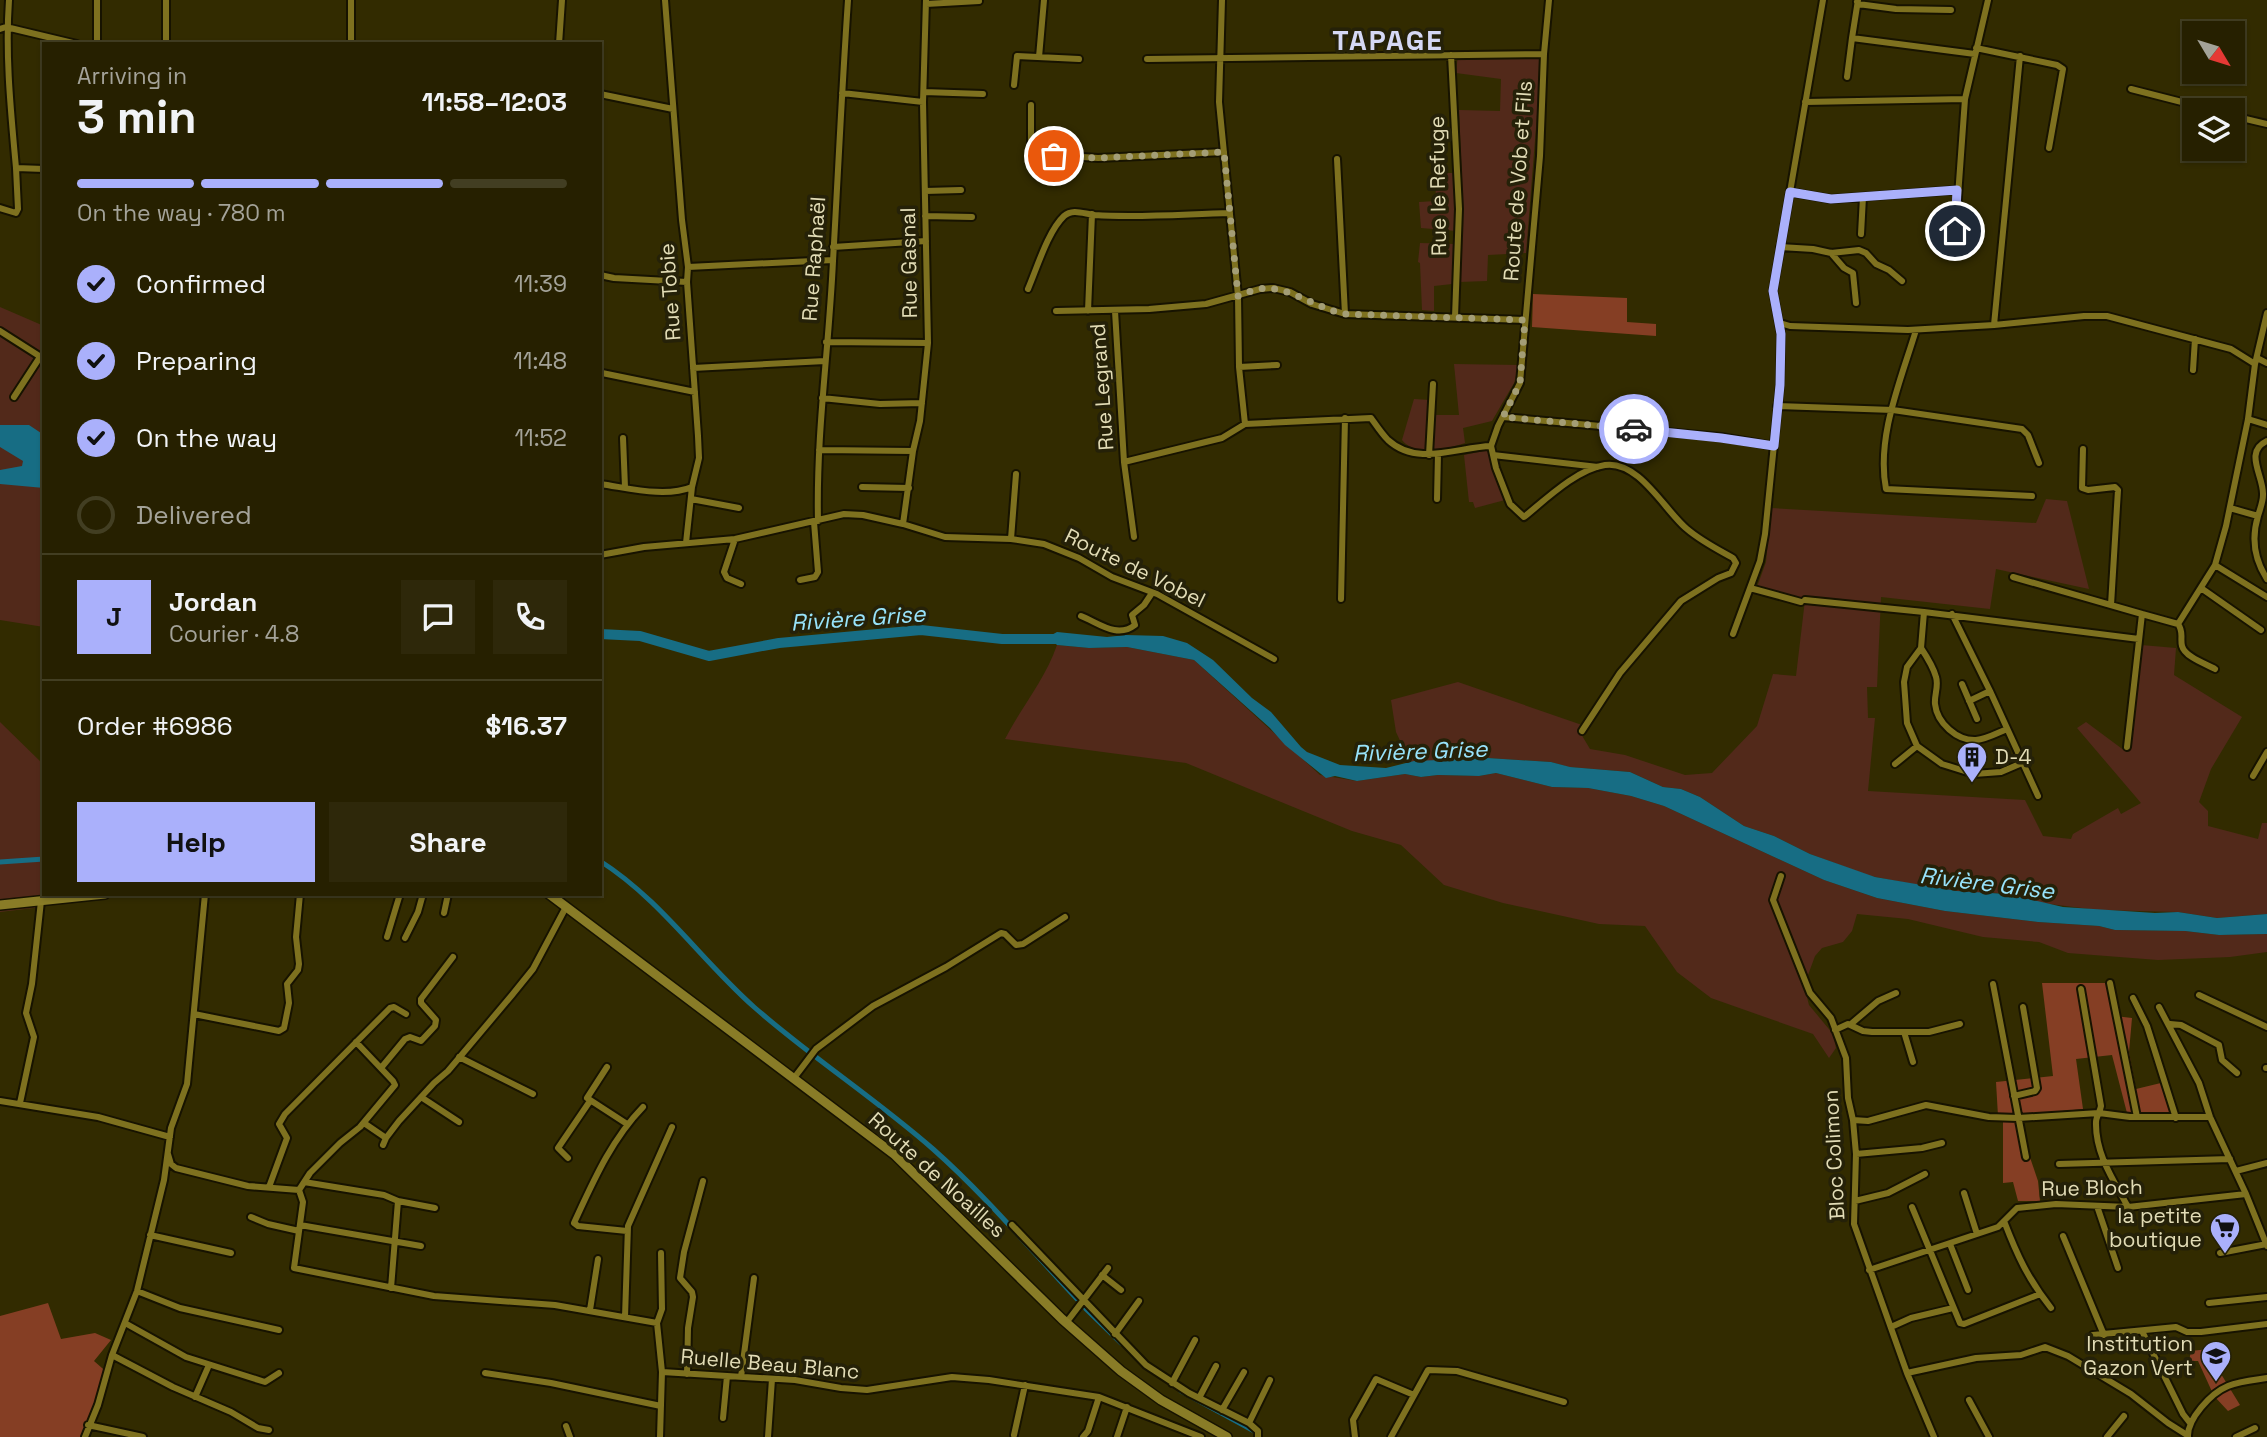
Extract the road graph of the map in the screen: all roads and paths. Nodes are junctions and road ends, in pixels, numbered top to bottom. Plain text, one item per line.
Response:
1 (9, 0) edge
2 (97, 0) edge
3 (166, 0) edge
4 (351, 0) edge
5 (562, 0) edge
6 (666, 0) edge
7 (848, 0) edge
8 (1044, 0) edge
9 (1222, 0) edge
10 (1549, 0) edge
11 (1822, 0) edge
12 (1988, 0) edge
13 (979, 1) edge
14 (1858, 1) edge
15 (926, 2) edge
16 (1951, 10) dead end
17 (3, 28) edge
18 (1852, 38) junction
19 (68, 42) edge
20 (97, 42) edge
21 (166, 42) edge
22 (351, 42) edge
23 (559, 42) edge
24 (1976, 51) junction
25 (1544, 54) junction
26 (1451, 55) junction
27 (2020, 56) junction
28 (1039, 57) junction
29 (1147, 59) dead end
30 (1218, 59) junction
31 (1079, 60) dead end
32 (1847, 77) dead end
33 (1014, 85) dead end
34 (2131, 89) dead end
35 (9, 90) junction
36 (0, 91) edge
37 (924, 92) junction
38 (842, 93) junction
39 (602, 94) edge
40 (983, 94) dead end
41 (1965, 99) junction
42 (923, 102) junction
43 (1805, 102) junction
44 (2182, 102) edge
45 (1031, 105) dead end
46 (673, 110) junction
47 (2245, 119) edge
48 (2267, 124) edge
49 (2049, 148) dead end
50 (1224, 152) junction
51 (1337, 159) dead end
52 (16, 168) junction
53 (42, 169) edge
54 (961, 190) dead end
55 (1957, 190) junction
56 (925, 191) junction
57 (1790, 192) junction
58 (1863, 197) junction
59 (0, 208) edge
60 (1230, 213) junction
61 (1092, 214) junction
62 (925, 216) junction
63 (972, 217) dead end
64 (1861, 234) dead end
65 (926, 241) junction
66 (833, 247) junction
67 (1780, 247) junction
68 (1954, 252) dead end
69 (1830, 253) junction
70 (833, 260) junction
71 (688, 267) junction
72 (602, 275) edge
73 (1902, 281) dead end
74 (687, 282) junction
75 (1028, 289) dead end
76 (1238, 296) junction
77 (1856, 303) dead end
78 (1115, 310) junction
79 (1056, 311) dead end
80 (1088, 311) junction
81 (2267, 313) edge
82 (1345, 314) junction
83 (1455, 317) junction
84 (1525, 320) junction
85 (1780, 323) junction
86 (1994, 325) junction
87 (1916, 330) junction
88 (1, 334) edge
89 (2195, 339) junction
90 (826, 342) junction
91 (928, 343) junction
92 (42, 358) edge
93 (825, 361) junction
94 (2256, 361) junction
95 (2267, 363) edge
96 (1277, 366) dead end
97 (1239, 367) junction
98 (693, 368) junction
99 (2193, 370) dead end
100 (602, 373) dead end
101 (1433, 384) dead end
102 (695, 392) junction
103 (14, 397) dead end
104 (822, 398) junction
105 (922, 403) junction
106 (1777, 406) junction
107 (1893, 410) junction
108 (1503, 417) junction
109 (1345, 418) junction
110 (2248, 419) junction
111 (1245, 424) junction
112 (2267, 425) edge
113 (624, 438) dead end
114 (2267, 440) edge
115 (1491, 446) junction
116 (1774, 446) junction
117 (2083, 449) dead end
118 (819, 450) junction
119 (913, 452) junction
120 (1434, 454) junction
121 (1493, 455) junction
122 (1124, 462) junction
123 (2039, 463) dead end
124 (1600, 467) junction
125 (1016, 474) dead end
126 (602, 484) edge
127 (862, 486) dead end
128 (625, 487) junction
129 (692, 487) junction
130 (909, 488) junction
131 (2032, 496) dead end
132 (691, 499) junction
133 (1437, 499) dead end
134 (739, 508) dead end
135 (2231, 508) junction
136 (2258, 516) junction
137 (816, 522) junction
138 (903, 524) junction
139 (1134, 537) dead end
140 (736, 539) junction
141 (1011, 539) junction
142 (686, 543) junction
143 (602, 555) edge
144 (2215, 565) junction
145 (2013, 577) dead end
146 (2267, 579) edge
147 (800, 580) dead end
148 (741, 584) dead end
149 (1750, 588) junction
150 (2201, 588) junction
151 (1152, 593) junction
152 (2267, 597) edge
153 (1341, 599) dead end
154 (2111, 605) junction
155 (1924, 612) junction
156 (1952, 614) junction
157 (2142, 614) junction
158 (1081, 616) dead end
159 (2178, 624) junction
160 (2261, 630) dead end
161 (1734, 634) dead end
162 (2139, 639) junction
163 (1921, 648) junction
164 (1274, 659) dead end
165 (2215, 669) dead end
166 (1962, 684) dead end
167 (1990, 691) junction
168 (1969, 701) junction
169 (1977, 719) dead end
170 (2007, 729) junction
171 (1582, 731) dead end
172 (1917, 746) junction
173 (2127, 747) dead end
174 (2267, 752) edge
175 (2022, 763) junction
176 (1895, 764) dead end
177 (2253, 776) dead end
178 (2038, 796) dead end
179 (1781, 876) dead end
180 (87, 896) edge
181 (205, 896) edge
182 (300, 896) edge
183 (399, 896) edge
184 (422, 896) edge
185 (448, 896) edge
186 (552, 896) edge
187 (41, 901) junction
188 (0, 905) edge
189 (566, 907) junction
190 (444, 914) dead end
191 (1065, 917) dead end
192 (387, 937) dead end
193 (405, 939) dead end
194 (453, 957) dead end
195 (1993, 984) dead end
196 (2110, 984) dead end
197 (2081, 989) dead end
198 (1895, 993) dead end
199 (2199, 995) dead end
200 (2133, 998) dead end
201 (2023, 1007) dead end
202 (2159, 1007) dead end
203 (194, 1014) junction
204 (406, 1014) dead end
205 (1851, 1024) junction
206 (1960, 1024) dead end
207 (2170, 1024) junction
208 (2267, 1027) edge
209 (1835, 1030) junction
210 (1904, 1032) junction
211 (356, 1042) junction
212 (459, 1057) junction
213 (1913, 1062) dead end
214 (607, 1067) dead end
215 (381, 1068) junction
216 (2238, 1073) dead end
217 (794, 1078) junction
218 (533, 1094) dead end
219 (2014, 1096) junction
220 (421, 1097) junction
221 (0, 1101) edge
222 (590, 1101) junction
223 (20, 1103) junction
224 (643, 1107) dead end
225 (2099, 1113) junction
226 (2134, 1117) junction
227 (2210, 1117) junction
228 (2018, 1118) junction
229 (2176, 1118) junction
230 (1853, 1120) junction
231 (459, 1122) dead end
232 (364, 1123) junction
233 (626, 1124) junction
234 (672, 1127) dead end
235 (170, 1137) junction
236 (386, 1138) junction
237 (1942, 1143) dead end
238 (383, 1146) dead end
239 (168, 1154) junction
240 (1856, 1154) junction
241 (2026, 1157) dead end
242 (568, 1158) dead end
243 (2230, 1159) junction
244 (2104, 1162) junction
245 (2267, 1163) edge
246 (2059, 1164) dead end
247 (2236, 1171) junction
248 (1925, 1174) dead end
249 (703, 1181) dead end
250 (304, 1182) junction
251 (269, 1187) junction
252 (299, 1190) junction
253 (1964, 1193) dead end
254 (2246, 1194) junction
255 (398, 1201) junction
256 (1855, 1201) junction
257 (2097, 1206) junction
258 (1912, 1207) dead end
259 (2128, 1207) junction
260 (435, 1208) dead end
261 (251, 1217) dead end
262 (2004, 1222) junction
263 (2267, 1222) edge
264 (2258, 1224) junction
265 (1012, 1225) dead end
266 (299, 1228) junction
267 (627, 1231) junction
268 (1977, 1234) junction
269 (150, 1235) junction
270 (2063, 1236) dead end
271 (394, 1242) junction
272 (1950, 1244) junction
273 (2267, 1245) edge
274 (421, 1246) dead end
275 (1929, 1251) junction
276 (231, 1253) dead end
277 (661, 1253) dead end
278 (2220, 1253) dead end
279 (598, 1259) dead end
280 (1108, 1268) dead end
281 (2118, 1268) dead end
282 (1869, 1270) junction
283 (1102, 1275) junction
284 (754, 1278) dead end
285 (391, 1288) junction
286 (1121, 1290) dead end
287 (1968, 1290) dead end
288 (137, 1291) junction
289 (2040, 1294) junction
290 (2267, 1297) edge
291 (1084, 1300) junction
292 (1139, 1301) dead end
293 (2209, 1303) dead end
294 (1953, 1308) junction
295 (2051, 1308) dead end
296 (590, 1310) junction
297 (625, 1317) junction
298 (125, 1323) junction
299 (657, 1323) junction
300 (1066, 1323) junction
301 (2267, 1324) edge
302 (1891, 1327) junction
303 (279, 1329) dead end
304 (2142, 1331) junction
305 (1115, 1334) junction
306 (2093, 1335) dead end
307 (2104, 1335) junction
308 (1195, 1340) dead end
309 (112, 1355) junction
310 (209, 1365) junction
311 (1216, 1366) dead end
312 (662, 1372) junction
313 (1244, 1372) dead end
314 (279, 1373) dead end
315 (485, 1373) dead end
316 (1908, 1373) junction
317 (687, 1374) junction
318 (727, 1376) junction
319 (741, 1377) junction
320 (2267, 1378) edge
321 (772, 1379) junction
322 (1270, 1380) dead end
323 (1172, 1383) junction
324 (1025, 1385) junction
325 (1414, 1395) junction
326 (195, 1397) junction
327 (1099, 1397) junction
328 (1199, 1398) junction
329 (1969, 1401) dead end
330 (1564, 1402) dead end
331 (661, 1406) junction
332 (1127, 1407) junction
333 (1222, 1410) junction
334 (2124, 1416) dead end
335 (723, 1418) dead end
336 (1249, 1423) junction
337 (2190, 1423) junction
338 (88, 1424) junction
339 (566, 1426) dead end
340 (2255, 1428) dead end
341 (269, 1430) dead end
342 (1014, 1435) dead end
343 (1190, 1435) edge
344 (2188, 1436) edge
345 (85, 1437) edge
346 (143, 1437) edge
347 (570, 1437) edge
348 (660, 1437) edge
349 (768, 1437) edge
350 (1083, 1437) edge
351 (1117, 1437) edge
352 (1201, 1437) edge
353 (1227, 1437) edge
354 (1258, 1437) edge
355 (1355, 1437) edge
356 (1391, 1437) edge
357 (1934, 1437) edge
358 (1989, 1437) edge
359 (2108, 1437) edge
360 (2236, 1437) edge

1 - 17 street
2 - 20 street
3 - 21 street
4 - 22 street
5 - 23 street
6 - 46 street, Rue Tobie
7 - 38 street, Rue Raphaël
8 - 28 street
9 - 30 street
10 - 25 street, Route de Vob et Fils
11 - 43 street
12 - 24 street
13 - 15 street
14 - 16 street
14 - 18 street
15 - 37 street, Rue Gasnal
17 - 19 street
17 - 35 street
18 - 24 street
18 - 32 street
24 - 27 street
24 - 41 street
25 - 26 street
25 - 84 street, Route de Vob et Fils
26 - 30 street
26 - 83 street, Rue le Refuge
27 - 49 street
27 - 86 street
28 - 31 street
28 - 33 street
29 - 30 street
30 - 50 street
34 - 44 street
35 - 36 street
35 - 52 street
37 - 40 street
37 - 42 street, Rue Gasnal
38 - 42 street
38 - 66 street, Rue Raphaël
39 - 46 street
41 - 43 street
41 - 55 street
42 - 56 street, Rue Gasnal
43 - 57 street
45 - 50 street
46 - 71 street, Rue Tobie
47 - 48 street
50 - 60 street
51 - 82 street
52 - 53 street
52 - 59 street
54 - 56 street
55 - 58 street
55 - 68 street
56 - 62 street, Rue Gasnal
57 - 58 street
57 - 67 street
58 - 64 street
60 - 61 street
60 - 76 street
61 - 75 street
61 - 80 street
62 - 63 street
62 - 65 street, Rue Gasnal
65 - 66 street
65 - 91 street, Rue Gasnal
66 - 70 street, Rue Raphaël
67 - 69 street
67 - 85 street
69 - 73 street
69 - 77 street
70 - 71 street
70 - 90 street, Rue Raphaël
71 - 74 street, Rue Tobie
72 - 74 street
74 - 98 street, Rue Tobie
76 - 78 street
76 - 82 street
76 - 97 street
78 - 80 street
78 - 122 street, Rue Legrand
79 - 80 street
81 - 94 street
82 - 83 street
83 - 84 street
84 - 108 street, Route de Vob et Fils
85 - 87 street
85 - 106 street
86 - 87 street
86 - 89 street
87 - 107 street
88 - 92 street
89 - 94 street
89 - 99 street
90 - 91 street
90 - 93 street, Rue Raphaël
91 - 105 street, Rue Gasnal
92 - 103 street
93 - 98 street
93 - 104 street, Rue Raphaël
94 - 95 street
94 - 110 street
96 - 97 street
97 - 111 street
98 - 102 street, Rue Tobie
100 - 102 street
101 - 120 street
102 - 129 street, Rue Tobie
104 - 105 street
104 - 118 street, Rue Raphaël
105 - 119 street, Rue Gasnal
106 - 107 street
106 - 116 street
107 - 123 street
107 - 131 street
108 - 115 street, Route de Vob et Fils
108 - 116 street
109 - 111 street
109 - 120 street
109 - 153 street
110 - 112 street
110 - 135 street
111 - 122 street
113 - 128 street
114 - 136 street
115 - 120 street
115 - 121 street
116 - 149 street
117 - 154 street
118 - 119 street
118 - 137 street, Rue Raphaël
119 - 130 street, Rue Gasnal
120 - 133 street
121 - 124 street
121 - 124 street
122 - 139 street, Rue Legrand
124 - 171 street
125 - 141 street
126 - 128 street
127 - 130 street
128 - 129 street
129 - 132 street, Rue Tobie
130 - 138 street, Rue Gasnal
132 - 134 street
132 - 142 street, Rue Tobie
135 - 136 street
135 - 144 street
136 - 146 street
137 - 138 street, Route de Vobel
137 - 140 street, Route de Vobel
137 - 147 street, Rue Raphaël
138 - 141 street, Route de Vobel
140 - 142 street, Route de Vobel
140 - 148 street
141 - 151 street, Route de Vobel
142 - 143 street, Route de Vobel
144 - 150 street
144 - 152 street
145 - 154 street
149 - 155 street
149 - 161 street
150 - 159 street
150 - 160 street
151 - 158 street
151 - 164 street, Route de Vobel
154 - 157 street
155 - 156 street
155 - 163 street
156 - 162 street
156 - 167 street
157 - 159 street
157 - 162 street
159 - 165 street
162 - 173 street
163 - 170 street
163 - 172 street
166 - 168 street
167 - 168 street
167 - 170 street
168 - 169 street
170 - 175 street
172 - 175 street
172 - 176 street
174 - 177 street
175 - 178 street
179 - 209 street, Bloc Colimon
180 - 187 street
181 - 203 street
182 - 203 street
183 - 192 street
184 - 193 street
185 - 190 street
186 - 189 street, Route de Noailles
187 - 188 street
187 - 223 street
189 - 212 street
189 - 217 street, Route de Noailles
191 - 217 street
194 - 215 street
195 - 219 street
196 - 226 street
197 - 225 street
198 - 205 street
199 - 208 street
200 - 229 street
201 - 219 street
202 - 207 street
203 - 235 street
204 - 211 street
205 - 209 street
205 - 210 street
206 - 210 street
207 - 216 street
207 - 227 street
209 - 230 street, Bloc Colimon
210 - 213 street
211 - 215 street
211 - 251 street
212 - 218 street
212 - 220 street
214 - 222 street
215 - 232 street
217 - 300 street, Route de Noailles
219 - 228 street
220 - 231 street
220 - 236 street
221 - 223 street
222 - 233 street
222 - 242 street
223 - 235 street
224 - 233 street
225 - 226 street
225 - 228 street
225 - 244 street
226 - 229 street
227 - 229 street
227 - 243 street
228 - 230 street
228 - 241 street
230 - 240 street, Bloc Colimon
232 - 236 street
232 - 250 street
233 - 267 street
234 - 267 street
235 - 239 street
236 - 238 street
237 - 240 street
239 - 251 street
239 - 269 street
240 - 256 street, Bloc Colimon
243 - 244 street
243 - 247 street
244 - 246 street
244 - 259 street
245 - 247 street
247 - 254 street
248 - 256 street
249 - 317 street
250 - 252 street
250 - 255 street
251 - 252 street
252 - 266 street
253 - 268 street
254 - 259 street, Rue Bloch
254 - 264 street
255 - 260 street
255 - 271 street
256 - 282 street, Bloc Colimon
257 - 259 street, Rue Bloch
257 - 262 street, Rue Bloch
257 - 281 street
258 - 275 street
261 - 266 street
262 - 268 street, Rue Bloch
262 - 289 street
263 - 264 street
264 - 273 street
265 - 291 street
266 - 271 street
266 - 285 street
267 - 297 street
268 - 272 street, Rue Bloch
269 - 276 street
269 - 288 street
270 - 307 street
271 - 274 street
271 - 285 street
272 - 275 street, Rue Bloch
272 - 287 street
273 - 278 street
275 - 282 street, Rue Bloch
275 - 294 street
277 - 299 street
279 - 296 street
280 - 283 street
282 - 302 street, Bloc Colimon
283 - 286 street
283 - 291 street
284 - 319 street
285 - 296 street
288 - 298 street
288 - 303 street
289 - 294 street
289 - 295 street
290 - 293 street
291 - 300 street
291 - 305 street
292 - 305 street
294 - 302 street
296 - 297 street
297 - 299 street
298 - 309 street
298 - 310 street
299 - 312 street
300 - 353 street, Route de Noailles
301 - 304 street
302 - 316 street, Bloc Colimon
304 - 307 street
304 - 337 street
305 - 323 street
306 - 307 street
308 - 323 street
309 - 326 street
309 - 338 street
310 - 314 street
310 - 326 street
311 - 328 street
312 - 317 street, Ruelle Beau Blanc
312 - 331 street
313 - 333 street
315 - 331 street
316 - 344 street
316 - 357 street, Bloc Colimon
317 - 318 street, Ruelle Beau Blanc
318 - 319 street, Ruelle Beau Blanc
318 - 335 street
319 - 321 street, Ruelle Beau Blanc
320 - 337 street
321 - 324 street, Ruelle Beau Blanc
321 - 349 street
322 - 336 street
323 - 328 street
324 - 327 street, Ruelle Beau Blanc
324 - 342 street
325 - 330 street
325 - 355 street
325 - 356 street
326 - 341 street
327 - 332 street, Ruelle Beau Blanc
327 - 350 street
328 - 333 street
329 - 358 street
331 - 348 street
332 - 343 street, Ruelle Beau Blanc
332 - 351 street
333 - 336 street
334 - 359 street
336 - 354 street
337 - 344 street
338 - 345 street
338 - 346 street
339 - 347 street
340 - 360 street
343 - 352 street, Ruelle Beau Blanc

